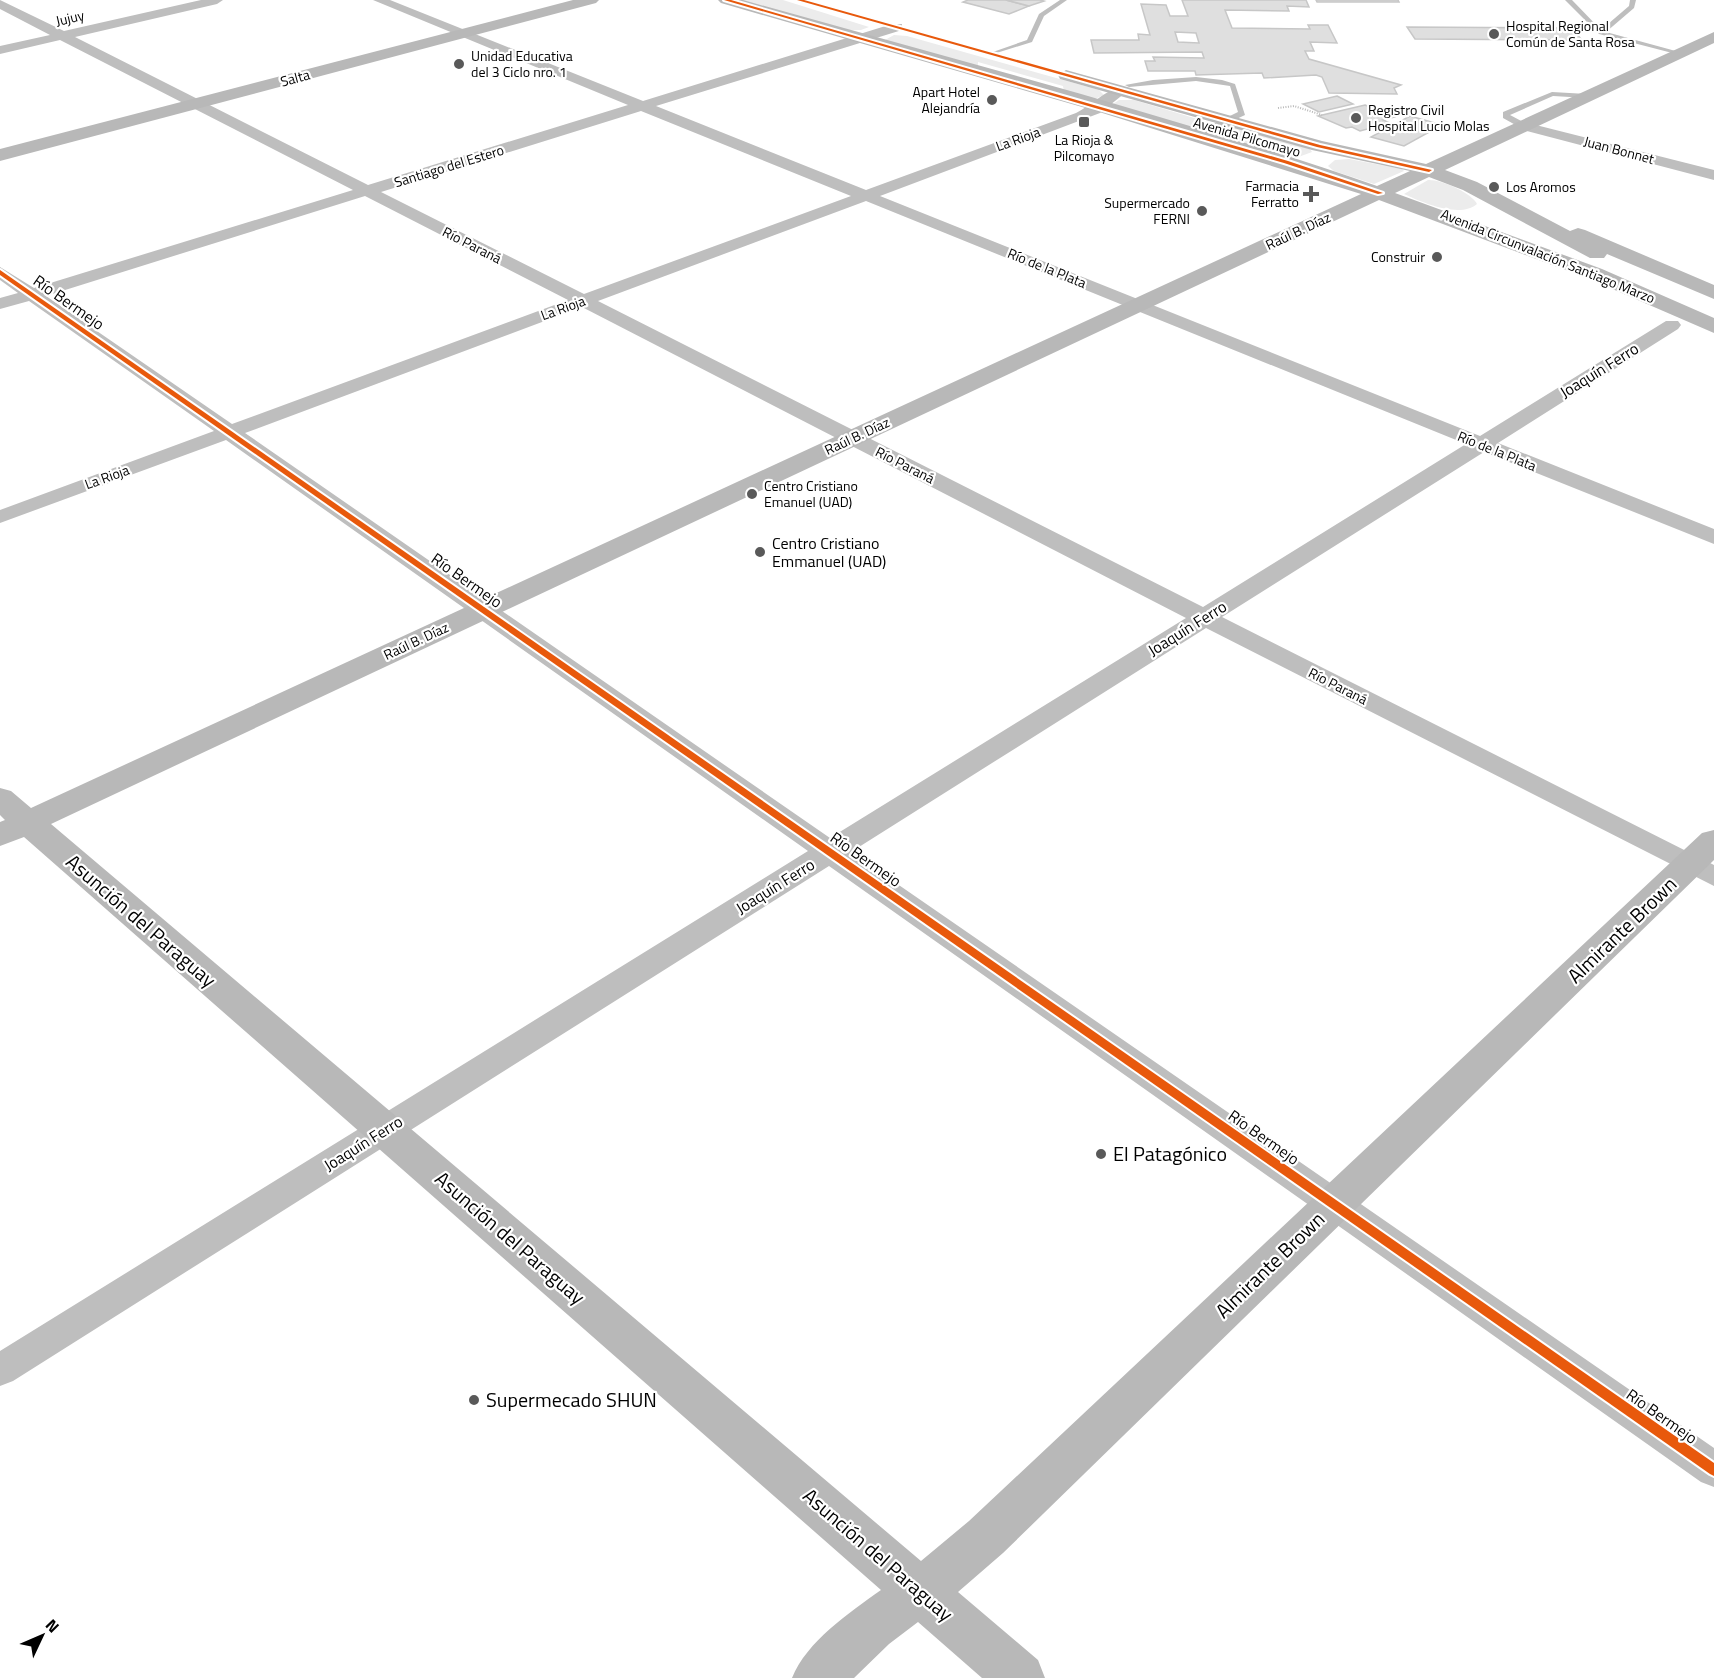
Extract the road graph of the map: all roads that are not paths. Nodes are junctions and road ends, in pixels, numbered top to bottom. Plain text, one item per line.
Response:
1 (217, 0) edge
2 (379, 0) edge
3 (591, 0) edge
4 (726, 0) edge
5 (799, 0) edge
6 (1064, 0) edge
7 (1568, 0) edge
8 (1633, 0) edge
9 (0, 4) edge
10 (897, 27) junction
11 (1601, 33) junction
12 (462, 34) junction
13 (62, 36) junction
14 (1714, 37) edge
15 (860, 39) junction
16 (0, 50) edge
17 (1680, 53) junction
18 (992, 54) junction
19 (1196, 73) dead end
20 (1125, 88) junction
21 (196, 104) junction
22 (642, 106) junction
23 (1098, 108) junction
24 (1228, 120) junction
25 (1524, 126) junction
26 (1196, 136) junction
27 (0, 155) edge
28 (1362, 156) junction
29 (1429, 170) junction
30 (1714, 175) edge
31 (1330, 176) junction
32 (367, 191) junction
33 (1380, 193) junction
34 (1485, 194) junction
35 (866, 196) junction
36 (1433, 211) junction
37 (1525, 215) junction
38 (1505, 236) junction
39 (0, 272) edge
40 (1714, 293) edge
41 (33, 294) junction
42 (582, 301) junction
43 (0, 304) edge
44 (1138, 306) junction
45 (1714, 309) edge
46 (1672, 325) junction
47 (1714, 326) edge
48 (1714, 345) edge
49 (229, 432) junction
50 (852, 438) junction
51 (1481, 444) junction
52 (0, 517) edge
53 (1714, 537) edge
54 (484, 610) junction
55 (1204, 617) junction
56 (9, 818) edge
57 (829, 852) junction
58 (1706, 861) edge
59 (384, 1130) junction
60 (1334, 1204) junction
61 (0, 1370) edge
62 (1714, 1470) edge
63 (919, 1591) junction
64 (817, 1678) edge
65 (1020, 1678) edge

1 - 13 street, Jujuy
2 - 12 street, Río de la Plata
3 - 12 main road, Salta
4 - 15 main road, Avenida Pilcomayo
5 - 10 main road, Avenida Pilcomayo
6 - 18 lane
7 - 11 lane
8 - 11 lane
9 - 13 street, Río Paraná
10 - 15 street, Santiago del Estero
10 - 18 main road, Avenida Pilcomayo
11 - 17 lane
12 - 21 main road, Salta
12 - 22 street, Río de la Plata
13 - 16 street, Jujuy
13 - 21 street, Río Paraná
14 - 17 main road, Raúl B. Díaz
15 - 22 street, Santiago del Estero
15 - 23 main road, Avenida Pilcomayo
17 - 25 main road, Raúl B. Díaz
18 - 20 main road, Avenida Pilcomayo
19 - 20 lane
20 - 23 street, La Rioja
20 - 24 main road, Avenida Pilcomayo
20 - 24 lane
21 - 27 main road, Salta
21 - 32 street, Río Paraná
22 - 32 street, Santiago del Estero
22 - 35 street, Río de la Plata
23 - 26 main road, Avenida Pilcomayo
23 - 35 street, La Rioja
24 - 26 lane
24 - 28 main road, Avenida Pilcomayo
25 - 29 main road, Raúl B. Díaz
25 - 30 street, Juan Bonnet
26 - 31 main road, Avenida Pilcomayo
28 - 29 main road, Avenida Pilcomayo
28 - 31 main road
29 - 33 main road, Raúl B. Díaz
29 - 34 main road, Avenida Circunvalación Santiago Marzo
31 - 33 main road, Avenida Pilcomayo
32 - 41 street, Santiago del Estero
32 - 42 street, Río Paraná
33 - 36 main road, Avenida Circunvalación Santiago Marzo
33 - 44 main road, Raúl B. Díaz
34 - 36 main road
34 - 37 main road, Avenida Circunvalación Santiago Marzo
35 - 42 street, La Rioja
35 - 44 street, Río de la Plata
36 - 38 main road, Avenida Circunvalación Santiago Marzo
37 - 40 main road
37 - 45 main road, Avenida Circunvalación Santiago Marzo
38 - 46 main road
38 - 47 main road, Avenida Circunvalación Santiago Marzo
39 - 41 street, Río Bermejo
41 - 43 street, Santiago del Estero
41 - 49 street, Río Bermejo
42 - 49 street, La Rioja
42 - 50 street, Río Paraná
44 - 50 main road, Raúl B. Díaz
44 - 51 street, Río de la Plata
46 - 48 main road
46 - 51 street, Joaquín Ferro
49 - 52 street, La Rioja
49 - 54 street, Río Bermejo
50 - 54 main road, Raúl B. Díaz
50 - 55 street, Río Paraná
51 - 53 street, Río de la Plata
51 - 55 street, Joaquín Ferro
54 - 56 main road, Raúl B. Díaz
54 - 57 street, Río Bermejo
55 - 57 street, Joaquín Ferro
55 - 58 street, Río Paraná
56 - 59 main road, Asunción del Paraguay
57 - 59 street, Joaquín Ferro
57 - 60 street, Río Bermejo
58 - 60 main road, Almirante Brown
59 - 61 street, Joaquín Ferro
59 - 63 main road, Asunción del Paraguay
60 - 62 street, Río Bermejo
60 - 63 main road, Almirante Brown
63 - 64 main road, Almirante Brown
63 - 65 main road, Asunción del Paraguay

